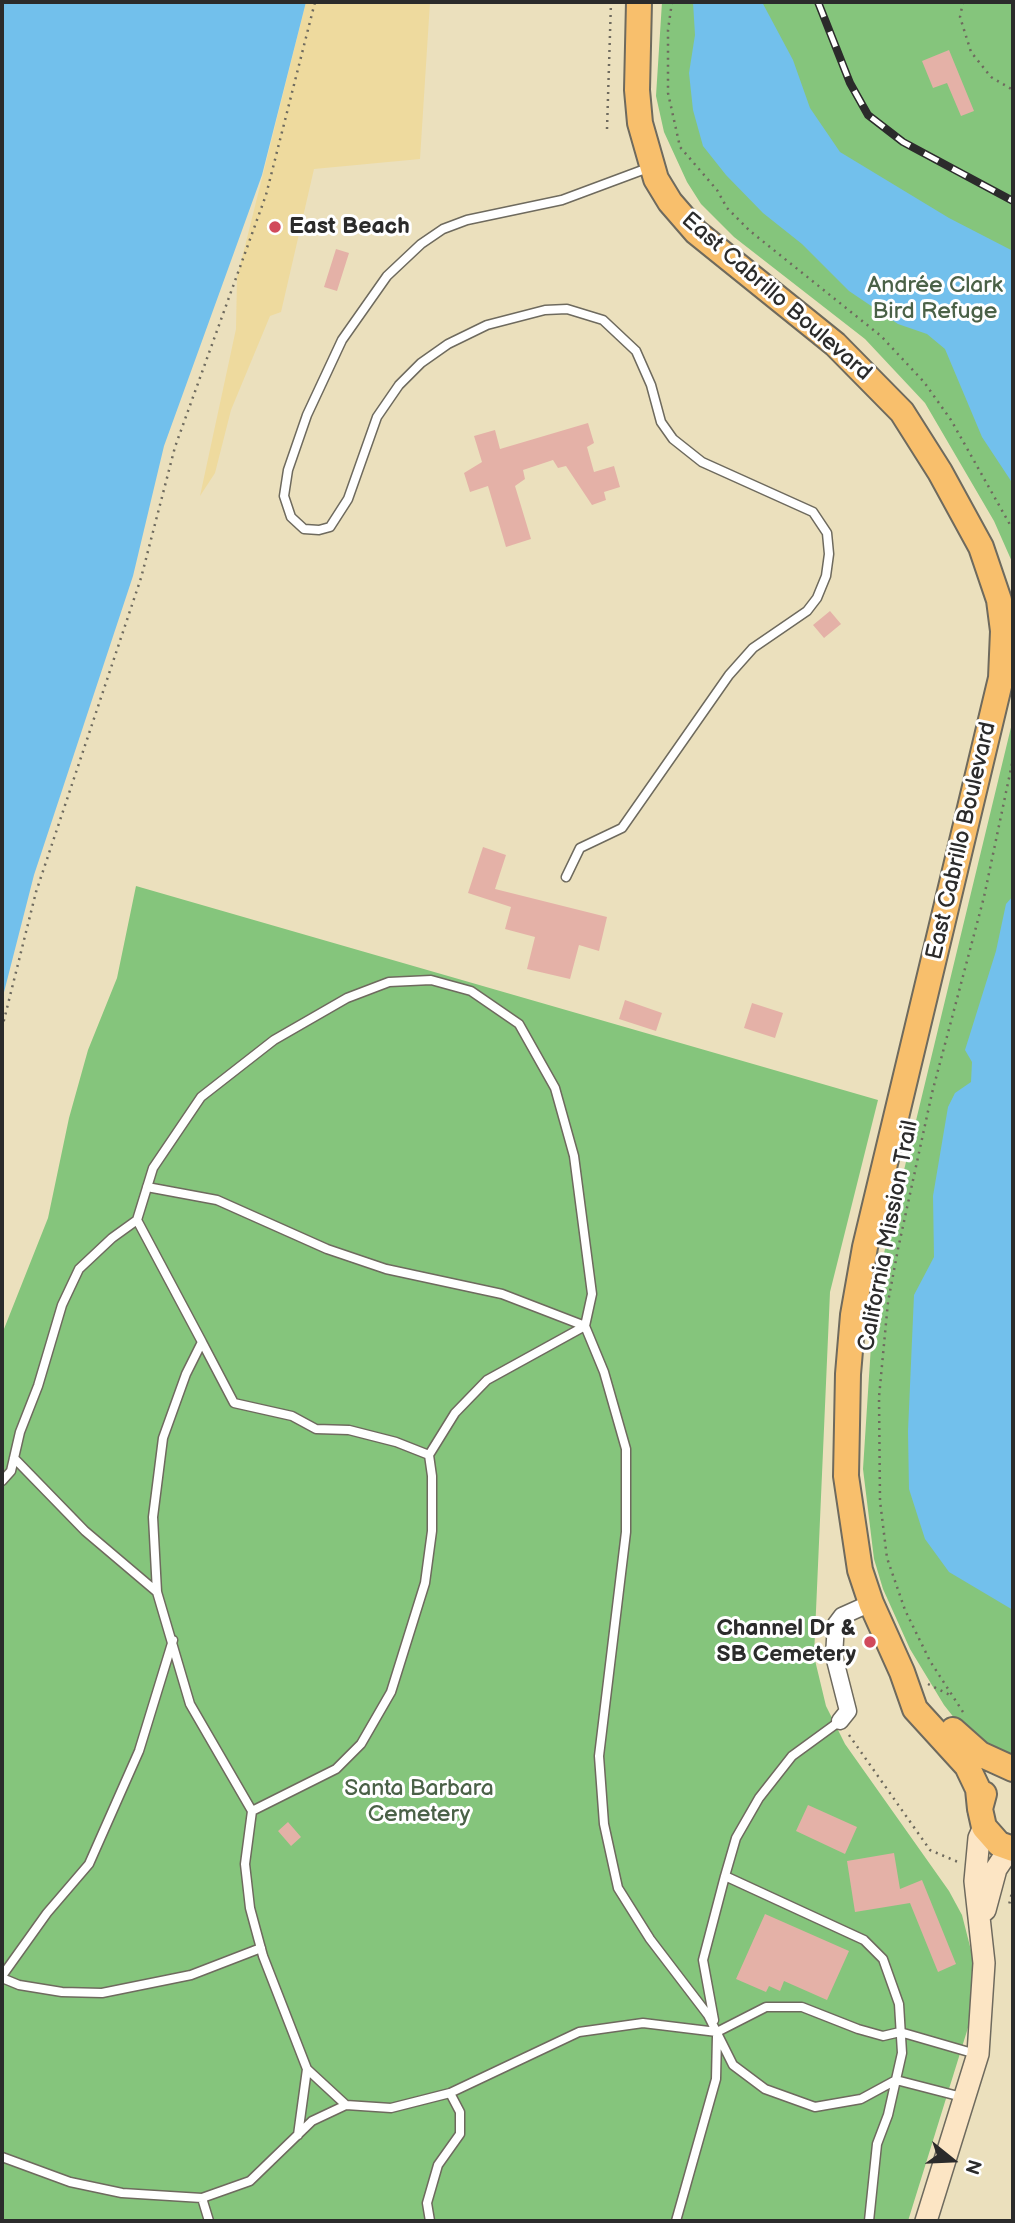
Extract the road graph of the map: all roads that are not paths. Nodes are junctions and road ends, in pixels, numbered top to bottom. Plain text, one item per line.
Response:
1 (639, 2) edge
2 (651, 167) junction
3 (566, 877) dead end
4 (147, 1187) junction
5 (137, 1220) junction
6 (585, 1326) junction
7 (202, 1342) junction
8 (429, 1455) junction
9 (14, 1458) junction
10 (2, 1481) edge
11 (157, 1592) junction
12 (871, 1603) junction
13 (173, 1640) junction
14 (902, 1672) junction
15 (843, 1725) joint
16 (1013, 1770) edge
17 (252, 1811) junction
18 (982, 1818) junction
19 (1011, 1849) edge
20 (725, 1876) junction
21 (982, 1923) junction
22 (261, 1948) junction
23 (2, 1977) edge
24 (717, 2032) junction
25 (900, 2032) junction
26 (978, 2054) junction
27 (307, 2069) junction
28 (896, 2080) junction
29 (450, 2093) junction
30 (965, 2098) junction
31 (346, 2105) junction
32 (298, 2135) junction
33 (2, 2157) edge
34 (202, 2198) junction
35 (209, 2221) edge
36 (430, 2221) edge
37 (676, 2221) edge
38 (869, 2221) edge
39 (926, 2221) edge

1 - 2 main road, East Cabrillo Boulevard
2 - 3 lane
2 - 12 main road, East Cabrillo Boulevard
4 - 5 lane
4 - 6 lane
4 - 6 lane
5 - 7 lane
5 - 9 lane
6 - 8 lane
6 - 24 lane
7 - 8 lane
7 - 11 lane
8 - 17 lane
9 - 10 lane
9 - 11 lane
11 - 13 lane
12 - 14 main road, East Cabrillo Boulevard
12 - 15 street
13 - 17 lane
13 - 23 lane
14 - 16 main road, East Cabrillo Boulevard
14 - 18 main road, East Cabrillo Boulevard
15 - 20 lane
16 - 18 main road
17 - 22 lane
18 - 19 main road
18 - 21 street
19 - 21 street
20 - 24 lane
20 - 25 lane
21 - 26 street
22 - 23 lane
22 - 27 lane
24 - 25 lane
24 - 28 lane
24 - 29 lane
24 - 37 lane
25 - 26 lane
25 - 28 lane
26 - 30 street
27 - 31 lane
27 - 32 lane
28 - 30 lane
28 - 38 lane
29 - 31 lane
29 - 36 lane
30 - 39 street
31 - 32 lane
32 - 34 lane
33 - 34 lane
34 - 35 lane

